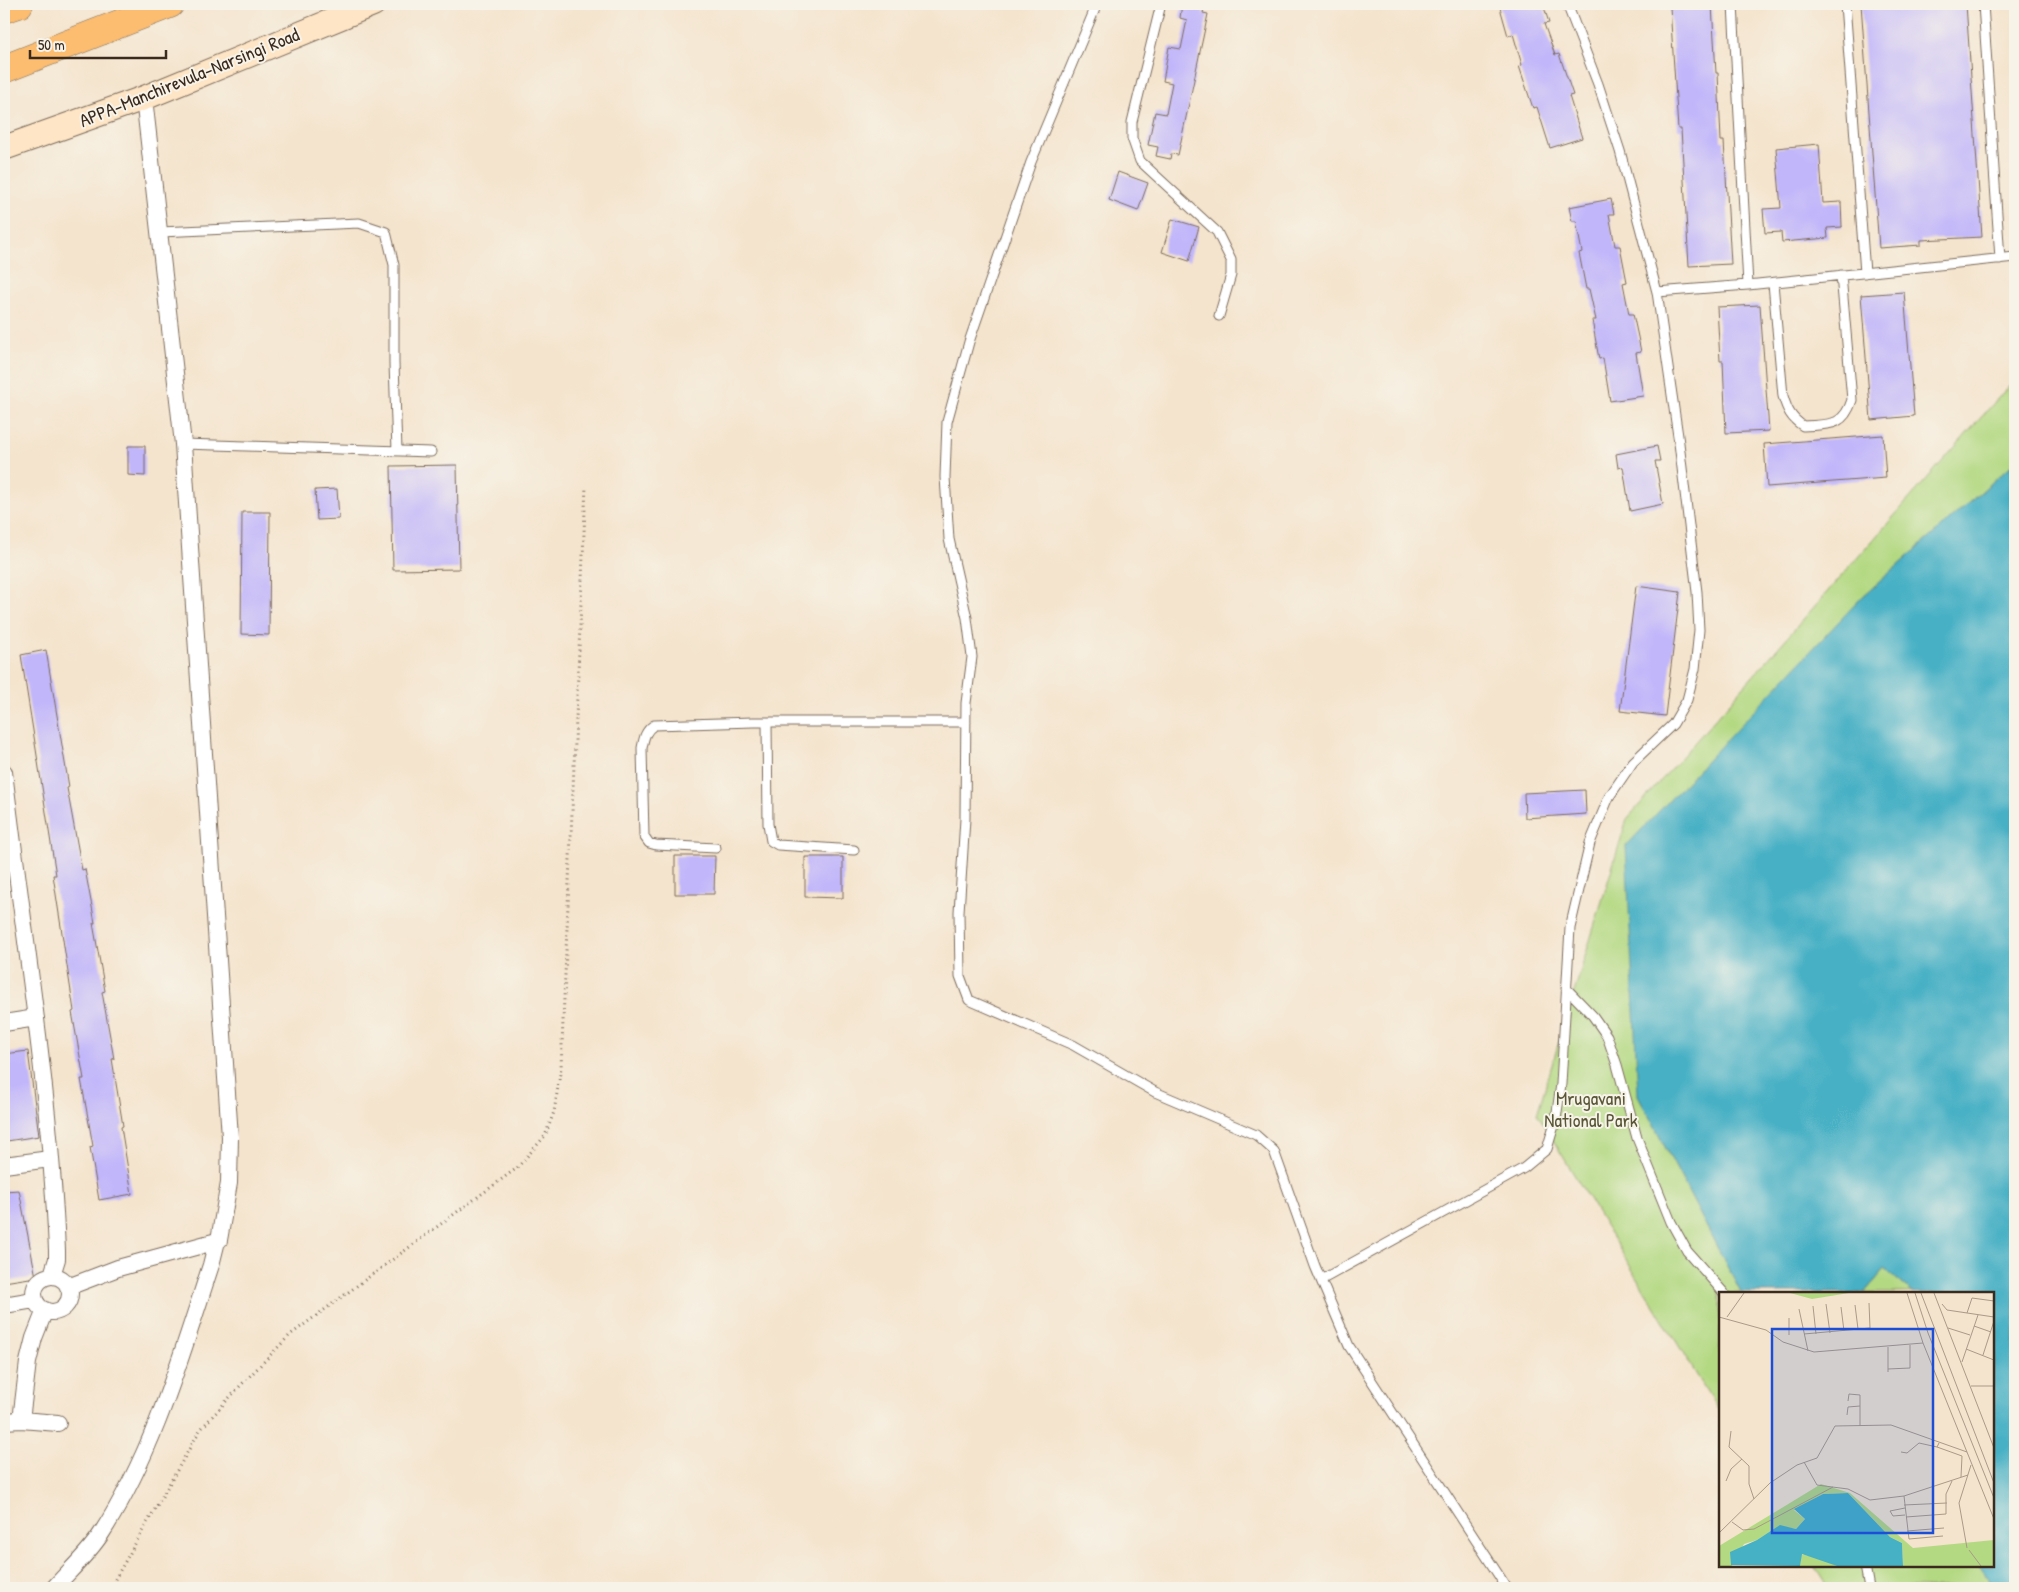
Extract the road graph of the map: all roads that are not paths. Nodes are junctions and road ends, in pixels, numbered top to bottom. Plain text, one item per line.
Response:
1 (19, 4) edge
2 (170, 4) edge
3 (374, 4) edge
4 (1097, 4) edge
5 (1161, 4) edge
6 (1568, 4) edge
7 (1733, 4) edge
8 (1846, 4) edge
9 (1983, 4) edge
10 (4, 9) edge
11 (4, 68) edge
12 (144, 98) junction
13 (4, 148) edge
14 (160, 232) junction
15 (2015, 257) edge
16 (2000, 258) junction
17 (1865, 273) junction
18 (1841, 275) junction
19 (1773, 282) junction
20 (1748, 285) junction
21 (1657, 292) junction
22 (1220, 316) dead end
23 (183, 444) junction
24 (397, 450) junction
25 (431, 452) dead end
26 (767, 722) junction
27 (966, 722) junction
28 (4, 772) edge
29 (716, 848) dead end
30 (854, 850) dead end
31 (10, 884) edge
32 (1566, 988) junction
33 (36, 1018) junction
34 (4, 1023) edge
35 (50, 1159) junction
36 (4, 1165) edge
37 (217, 1241) junction
38 (52, 1275) junction
39 (1321, 1280) junction
40 (68, 1287) junction
41 (1723, 1292) edge
42 (40, 1305) junction
43 (4, 1306) edge
44 (21, 1420) junction
45 (4, 1421) edge
46 (58, 1423) dead end
47 (1865, 1567) edge
48 (54, 1588) edge
49 (1507, 1588) edge
50 (1869, 1588) edge

1 - 10 highway
2 - 11 highway
3 - 12 main road, APPA-Manchirevula-Narsingi Road
4 - 27 lane
5 - 22 lane
6 - 21 lane
7 - 20 lane
8 - 17 lane
9 - 16 lane
12 - 13 main road, APPA-Manchirevula-Narsingi Road
12 - 14 street
14 - 23 street
14 - 24 lane
15 - 16 lane
16 - 17 lane
17 - 18 lane
18 - 19 lane
18 - 19 lane
19 - 20 lane
20 - 21 lane
21 - 32 lane
23 - 24 lane
23 - 37 street
24 - 25 lane
26 - 27 lane
26 - 29 lane
26 - 30 lane
27 - 39 lane
28 - 31 street
31 - 33 street
32 - 39 lane
32 - 41 lane
33 - 34 street
33 - 35 street
35 - 36 street
35 - 38 street
37 - 40 street
37 - 48 street
38 - 40 street
38 - 42 street
39 - 49 lane
40 - 42 street
42 - 43 street
42 - 44 street
44 - 45 street
44 - 46 street
47 - 50 lane

